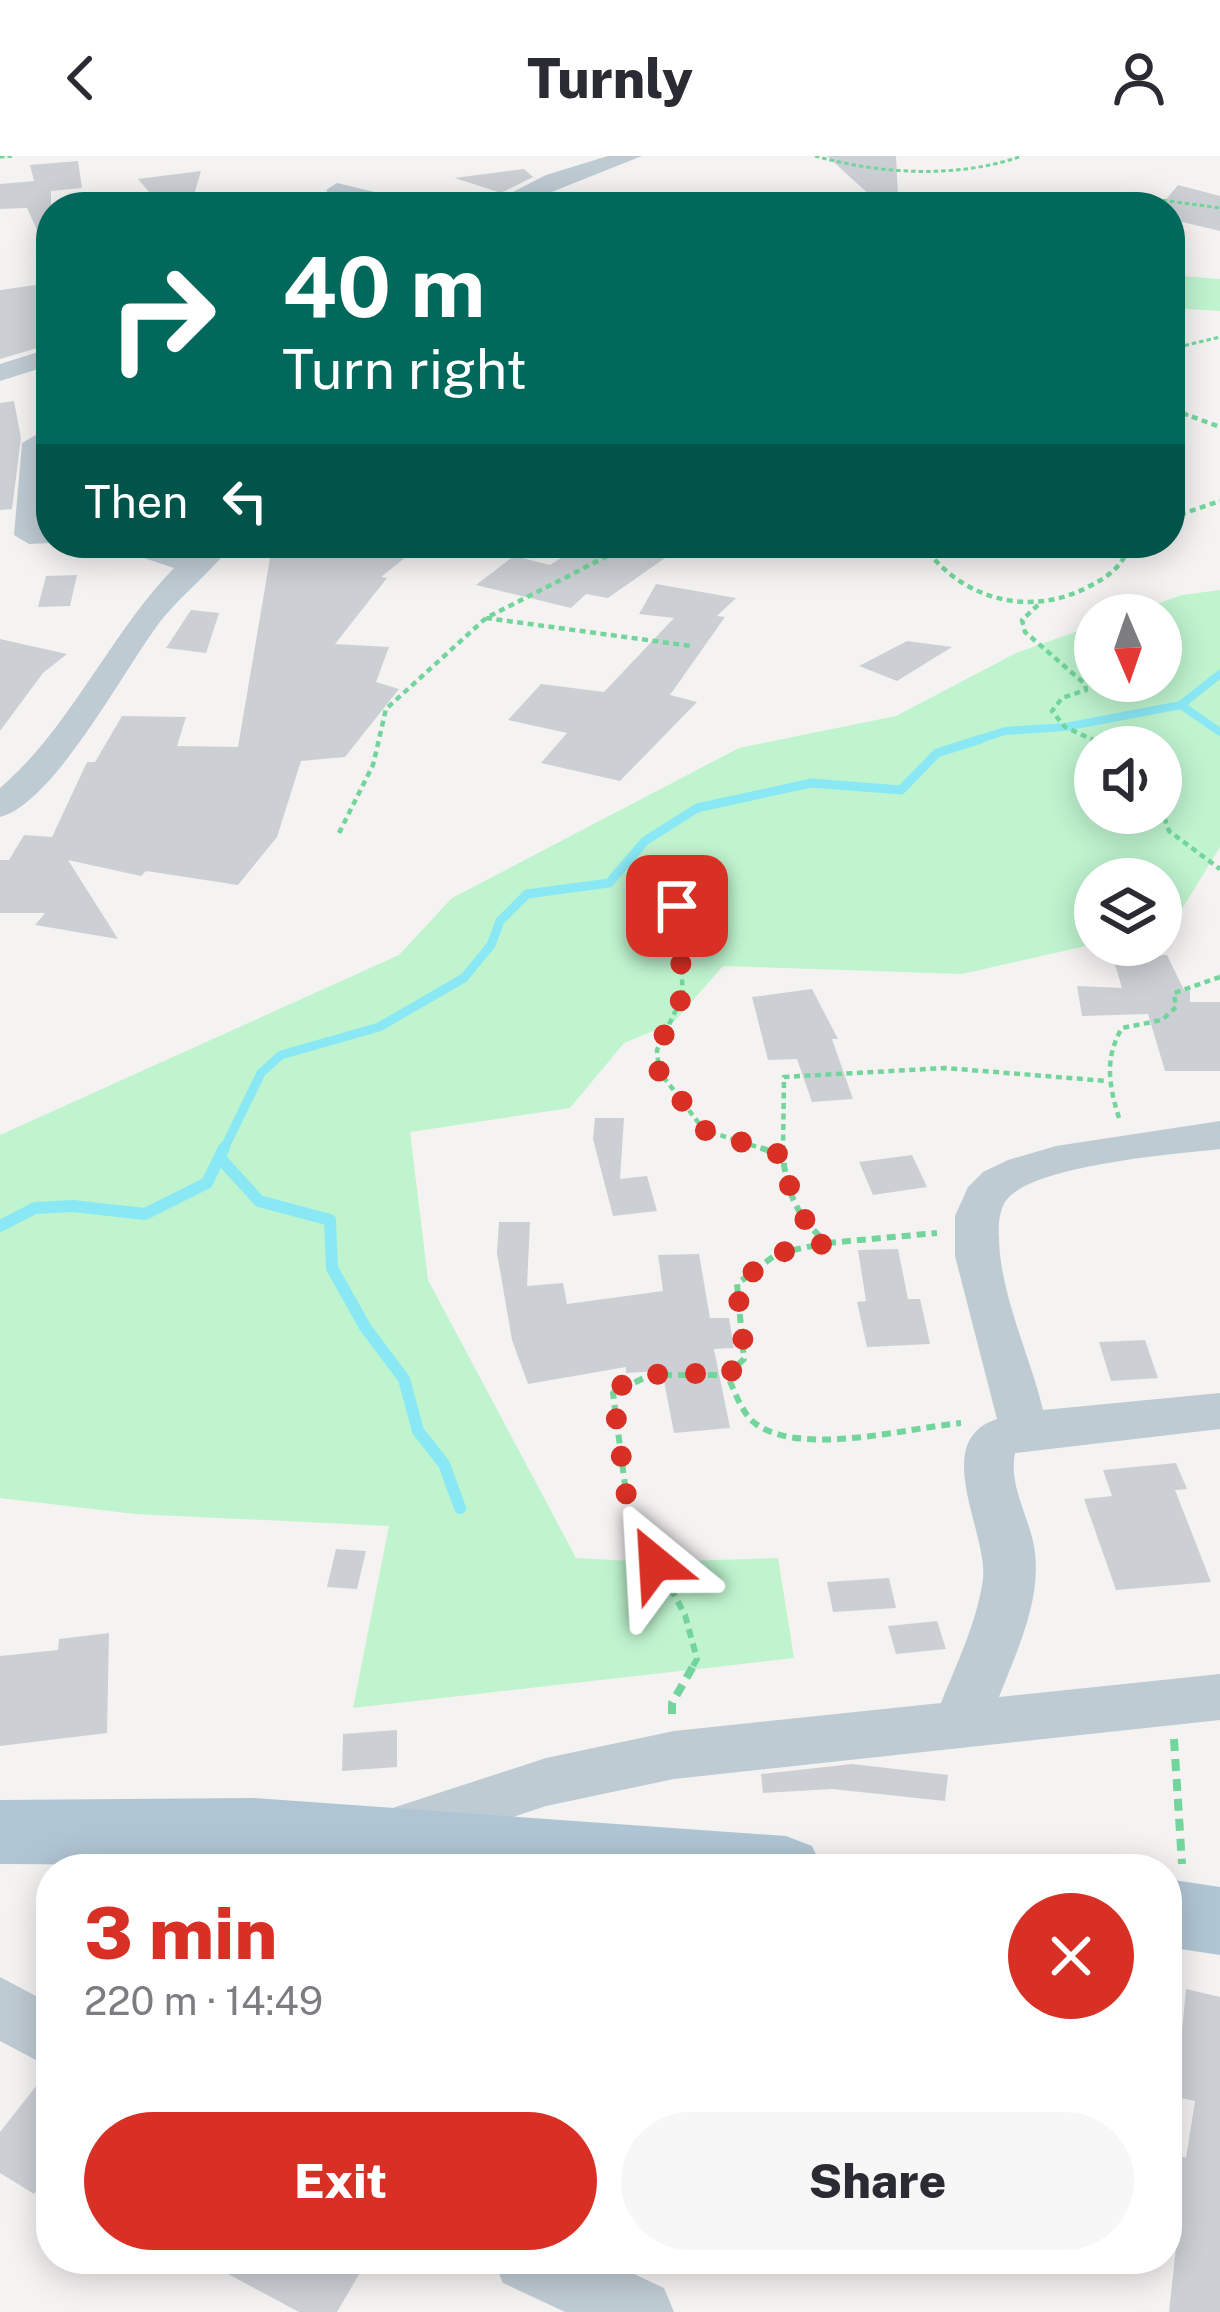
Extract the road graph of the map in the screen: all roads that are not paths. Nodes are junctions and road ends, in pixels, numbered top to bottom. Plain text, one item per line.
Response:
1 (631, 156) edge
2 (337, 190) dead end
3 (345, 192) edge
4 (528, 192) edge
5 (36, 361) edge
6 (0, 373) edge
7 (36, 443) edge
8 (3, 445) edge
9 (36, 492) edge
10 (36, 535) edge
11 (203, 558) edge
12 (0, 806) edge
13 (1220, 1136) edge
14 (1220, 1411) edge
15 (1021, 1419) junction
16 (1196, 1699) edge
17 (962, 1721) junction
18 (0, 1832) edge
19 (369, 1841) junction
20 (563, 1854) edge
21 (0, 2006) edge
22 (36, 2029) edge
23 (559, 2274) edge
24 (640, 2312) edge

1 - 4 street
2 - 3 street
5 - 6 street
7 - 8 street
9 - 10 street
11 - 12 street
13 - 15 street
14 - 15 street
15 - 17 street
16 - 17 street
17 - 19 street
18 - 19 main road
19 - 20 main road
21 - 22 street
23 - 24 street

